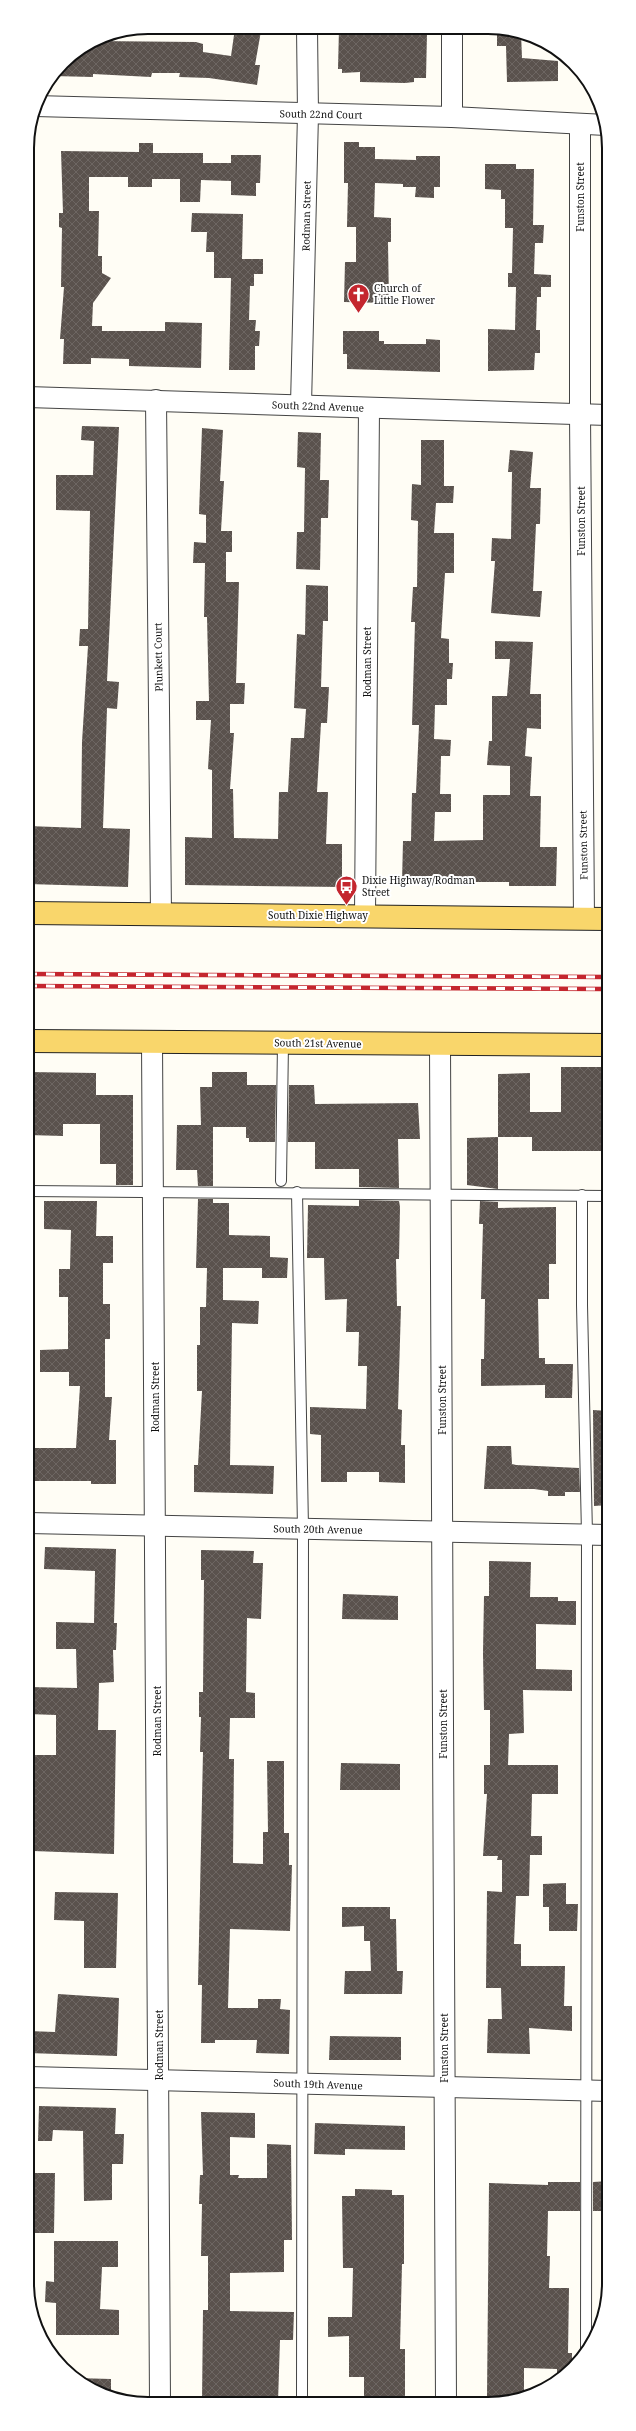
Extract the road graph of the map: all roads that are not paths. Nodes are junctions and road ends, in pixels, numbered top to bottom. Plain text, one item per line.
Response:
1 (307, 34) edge
2 (452, 34) edge
3 (42, 106) edge
4 (308, 114) junction
5 (452, 117) junction
6 (580, 124) junction
7 (599, 124) edge
8 (34, 397) edge
9 (156, 400) junction
10 (301, 405) junction
11 (369, 408) junction
12 (580, 415) junction
13 (602, 415) edge
14 (34, 913) edge
15 (161, 914) junction
16 (365, 916) junction
17 (584, 919) junction
18 (602, 919) edge
19 (34, 1041) edge
20 (152, 1041) junction
21 (283, 1042) junction
22 (440, 1045) junction
23 (602, 1045) edge
24 (281, 1181) dead end
25 (34, 1191) edge
26 (154, 1191) junction
27 (297, 1192) junction
28 (441, 1194) junction
29 (582, 1195) junction
30 (602, 1196) edge
31 (34, 1523) edge
32 (156, 1525) junction
33 (302, 1528) junction
34 (443, 1532) junction
35 (587, 1534) junction
36 (602, 1535) edge
37 (34, 2078) edge
38 (159, 2079) junction
39 (301, 2083) junction
40 (445, 2089) junction
41 (585, 2090) junction
42 (602, 2091) edge
43 (586, 2342) edge
44 (160, 2397) edge
45 (302, 2397) edge
46 (446, 2397) edge

1 - 4 street, Rodman Street
2 - 5 street
3 - 4 street, South 22nd Court
4 - 5 street, South 22nd Court
4 - 10 street, Rodman Street
5 - 6 street, South 22nd Court
6 - 7 street, South 22nd Court
6 - 12 street, Funston Street
8 - 9 street, South 22nd Avenue
9 - 10 street, South 22nd Avenue
9 - 15 street, Plunkett Court
10 - 11 street, South 22nd Avenue
11 - 12 street, South 22nd Avenue
11 - 16 street, Rodman Street
12 - 13 street, South 22nd Avenue
12 - 17 street, Funston Street
14 - 15 main road, South Dixie Highway
15 - 16 main road, South Dixie Highway
16 - 17 main road, South Dixie Highway
17 - 18 main road, South Dixie Highway
19 - 20 main road, South 21st Avenue
20 - 21 main road, South 21st Avenue
20 - 26 street, Rodman Street
21 - 22 main road, South 21st Avenue
21 - 24 lane
22 - 23 main road, South 21st Avenue
22 - 28 street, Funston Street
25 - 26 lane
26 - 27 lane
26 - 32 street, Rodman Street
27 - 28 lane
27 - 33 lane
28 - 29 lane
28 - 34 street, Funston Street
29 - 30 lane
29 - 35 lane
31 - 32 street, South 20th Avenue
32 - 33 street, South 20th Avenue
32 - 38 street, Rodman Street
33 - 34 street, South 20th Avenue
33 - 39 lane
34 - 35 street, South 20th Avenue
34 - 40 street, Funston Street
35 - 36 street, South 20th Avenue
35 - 41 lane
37 - 38 street, South 19th Avenue
38 - 39 street, South 19th Avenue
38 - 44 street, Rodman Street
39 - 40 street, South 19th Avenue
39 - 45 lane
40 - 41 street, South 19th Avenue
40 - 46 street, Funston Street
41 - 42 street, South 19th Avenue
41 - 43 lane

